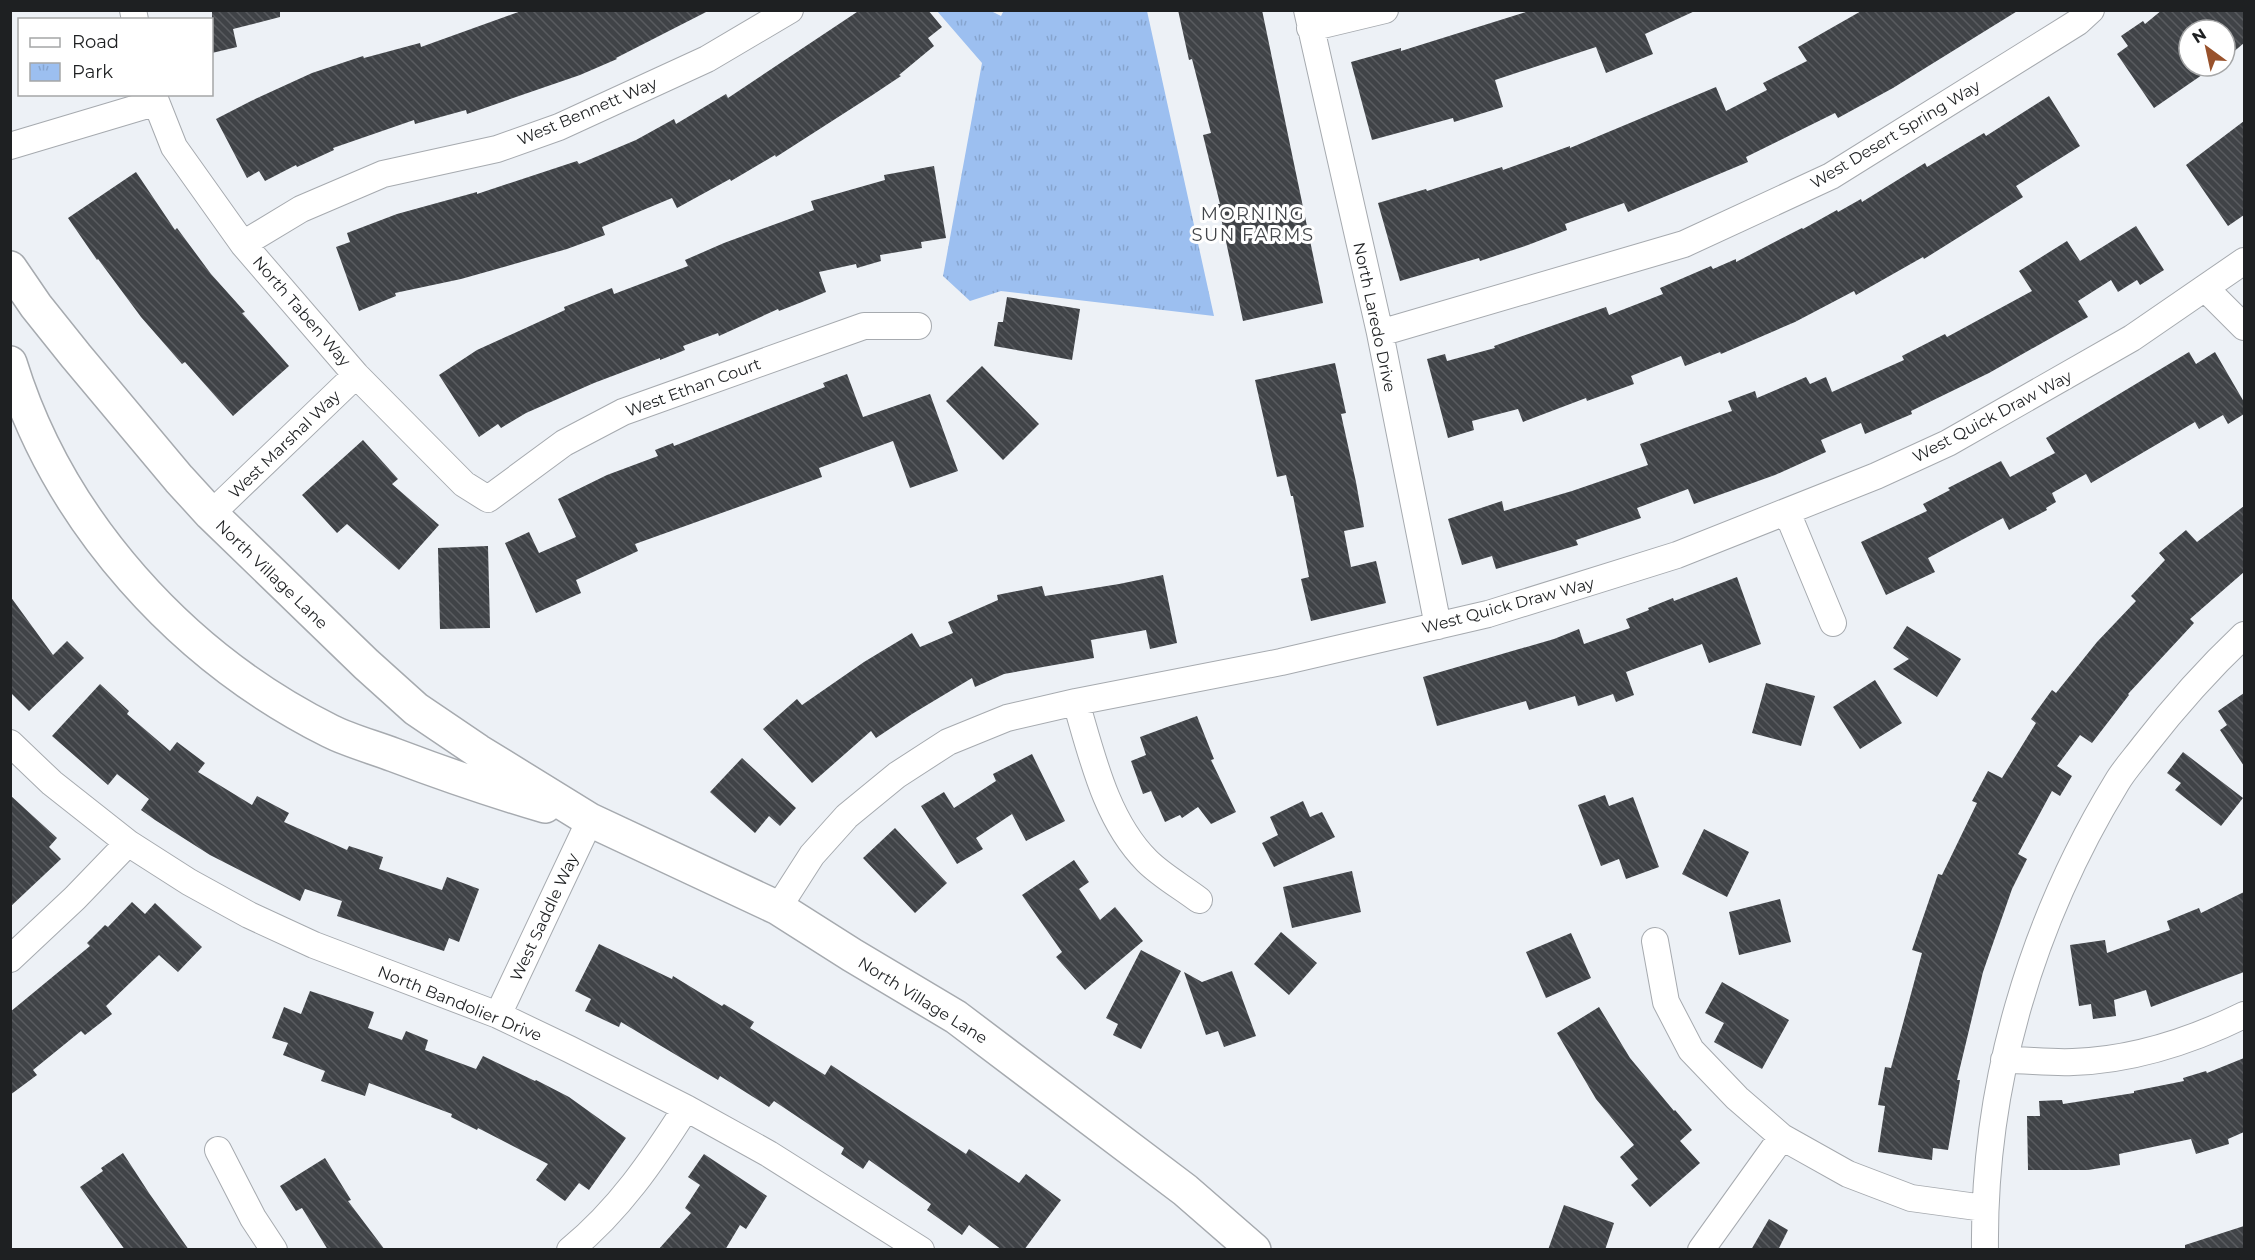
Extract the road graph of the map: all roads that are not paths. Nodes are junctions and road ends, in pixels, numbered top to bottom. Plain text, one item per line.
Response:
1 (790, 10) edge
2 (1385, 10) edge
3 (2080, 14) edge
4 (1309, 19) edge
5 (153, 99) edge
6 (10, 146) edge
7 (243, 244) junction
8 (2244, 261) edge
9 (10, 268) edge
10 (2206, 289) junction
11 (918, 326) dead end
12 (2244, 327) edge
13 (1380, 333) junction
14 (10, 363) edge
15 (356, 375) junction
16 (488, 499) joint
17 (1787, 512) junction
18 (212, 514) junction
19 (1833, 623) dead end
20 (1437, 626) junction
21 (2244, 635) edge
22 (1076, 702) junction
23 (10, 743) edge
24 (590, 820) junction
25 (128, 843) junction
26 (1199, 900) dead end
27 (778, 908) junction
28 (1655, 941) dead end
29 (10, 959) edge
30 (498, 1015) junction
31 (2244, 1015) edge
32 (2004, 1060) junction
33 (686, 1108) junction
34 (1782, 1137) junction
35 (218, 1150) dead end
36 (1984, 1208) junction
37 (274, 1250) edge
38 (570, 1250) edge
39 (921, 1250) edge
40 (1254, 1250) edge
41 (1701, 1250) edge
42 (1985, 1250) edge

1 - 7 street, West Bennett Way
2 - 4 street
3 - 13 street, West Desert Spring Way
4 - 13 street, North Laredo Drive
5 - 6 street
5 - 7 street, North Taben Way
7 - 15 street, North Taben Way
8 - 10 street, West Quick Draw Way
9 - 18 street, North Village Lane
10 - 12 street
10 - 17 street, West Quick Draw Way
11 - 16 street, West Ethan Court
13 - 20 street, North Laredo Drive
14 - 24 street, North Village Lane
15 - 16 street, North Taben Way
15 - 18 street, West Marshal Way
17 - 19 street
17 - 20 street, West Quick Draw Way
18 - 24 street, North Village Lane
20 - 22 street, West Quick Draw Way
21 - 32 street
22 - 26 street
22 - 27 street, West Quick Draw Way
23 - 25 street, North Bandolier Drive
24 - 27 street, North Village Lane
24 - 30 street, West Saddle Way
25 - 29 street
25 - 30 street, North Bandolier Drive
27 - 40 street, North Village Lane
28 - 34 street
30 - 33 street, North Bandolier Drive
31 - 32 street
32 - 36 street
33 - 38 street
33 - 39 street, North Bandolier Drive
34 - 36 street
34 - 41 street
35 - 37 street
36 - 42 street

